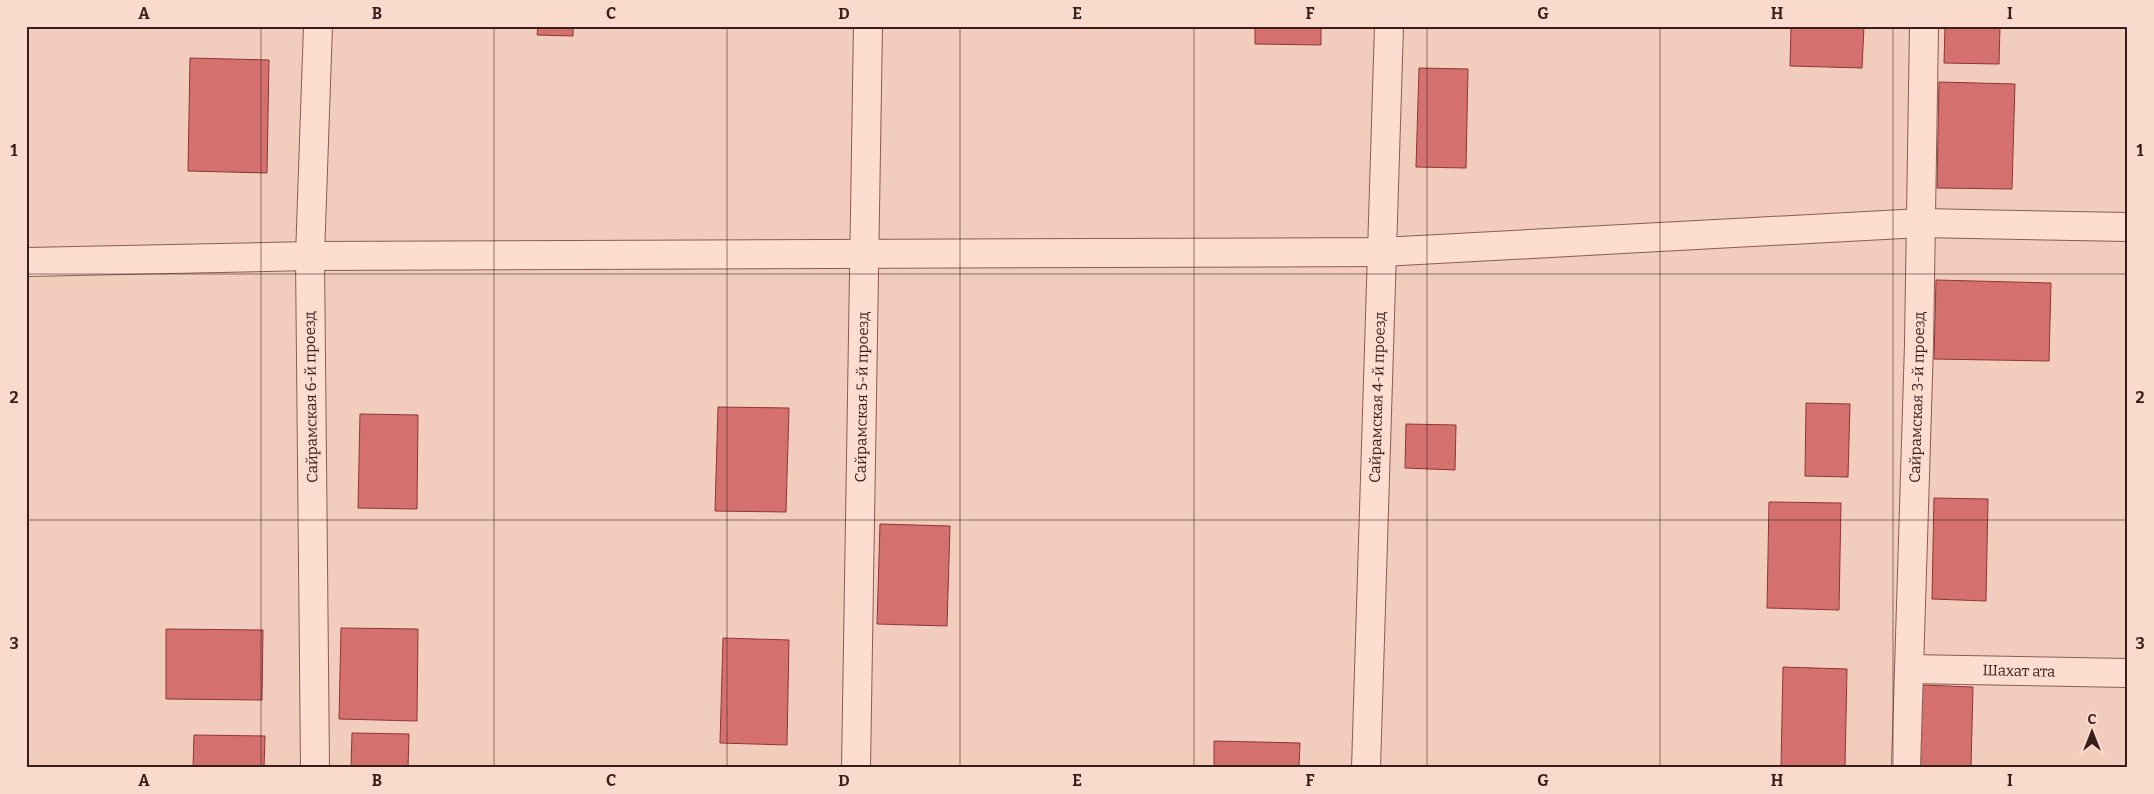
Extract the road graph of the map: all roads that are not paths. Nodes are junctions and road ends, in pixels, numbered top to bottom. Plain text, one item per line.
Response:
1 (318, 26) edge
2 (868, 26) edge
3 (1388, 26) edge
4 (1924, 26) edge
5 (1921, 223) junction
6 (2128, 227) edge
7 (1382, 252) junction
8 (865, 254) junction
9 (310, 256) junction
10 (26, 262) edge
11 (1909, 669) junction
12 (2128, 673) edge
13 (315, 768) edge
14 (856, 768) edge
15 (1366, 768) edge
16 (1906, 768) edge

1 - 9 street, Сайрамская 6-й проезд
2 - 8 street, Сайрамская 5-й проезд
3 - 7 street, Сайрамская 4-й проезд
4 - 5 street, Сайрамская 3-й проезд
5 - 6 street
5 - 7 street
5 - 11 street, Сайрамская 3-й проезд
7 - 8 street
7 - 15 street, Сайрамская 4-й проезд
8 - 9 street
8 - 14 street, Сайрамская 5-й проезд
9 - 10 street
9 - 13 street, Сайрамская 6-й проезд
11 - 12 street, Шахат ата
11 - 16 street, Сайрамская 3-й проезд

